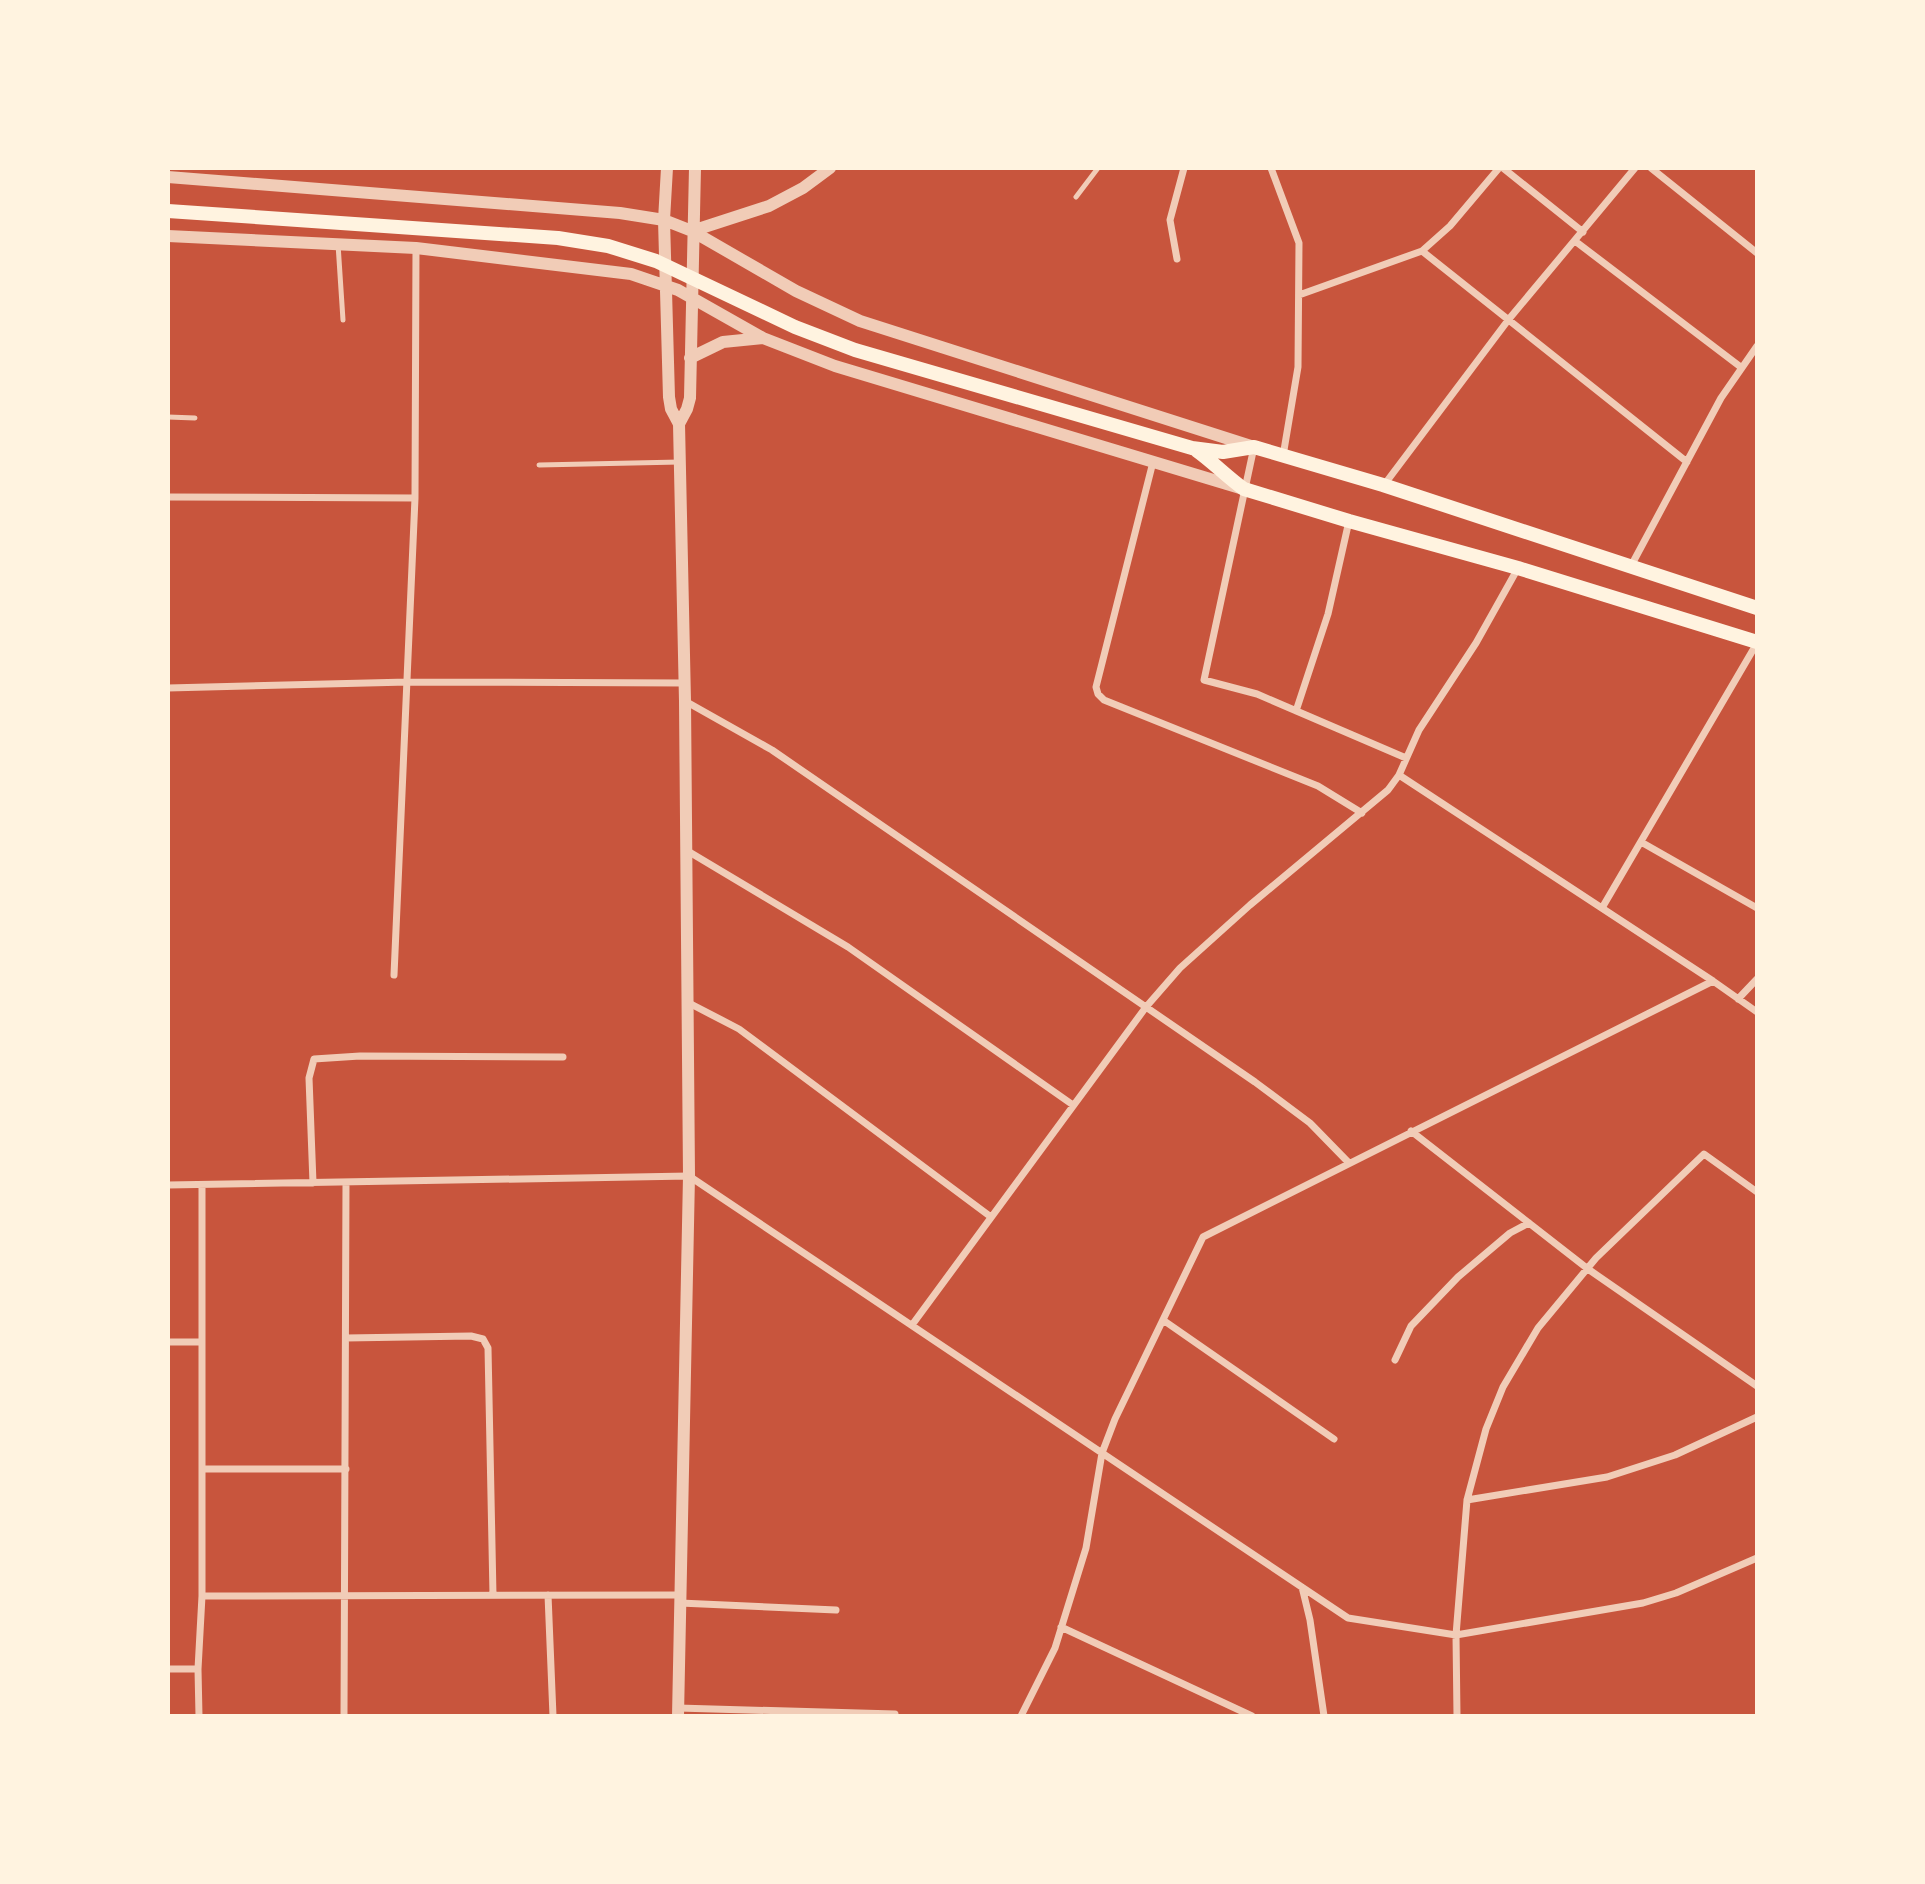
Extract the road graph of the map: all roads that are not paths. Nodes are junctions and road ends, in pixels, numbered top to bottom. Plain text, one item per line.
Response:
1 (667, 168) edge
2 (695, 168) edge
3 (830, 168) edge
4 (1098, 168) edge
5 (1184, 168) edge
6 (1271, 168) edge
7 (1501, 168) edge
8 (1635, 168) edge
9 (1651, 168) edge
10 (168, 177) edge
11 (1076, 197) dead end
12 (168, 211) edge
13 (664, 220) junction
14 (692, 231) junction
15 (1583, 232) junction
16 (168, 236) edge
17 (1575, 241) junction
18 (338, 244) junction
19 (416, 248) junction
20 (1422, 251) junction
21 (1757, 253) edge
22 (1177, 259) dead end
23 (665, 284) junction
24 (1298, 295) junction
25 (691, 296) junction
26 (1509, 319) junction
27 (343, 320) dead end
28 (762, 338) junction
29 (1757, 346) edge
30 (690, 358) junction
31 (1742, 368) junction
32 (168, 417) edge
33 (195, 418) dead end
34 (679, 424) junction
35 (1254, 447) junction
36 (1192, 448) junction
37 (1282, 456) junction
38 (680, 462) junction
39 (1153, 462) junction
40 (1687, 462) junction
41 (539, 465) dead end
42 (1383, 485) junction
43 (1244, 489) junction
44 (168, 497) edge
45 (415, 498) junction
46 (1349, 521) junction
47 (1631, 566) junction
48 (1518, 568) junction
49 (1757, 608) edge
50 (1757, 642) edge
51 (408, 682) junction
52 (684, 682) junction
53 (168, 688) edge
54 (685, 701) junction
55 (1296, 711) junction
56 (1406, 758) junction
57 (1399, 775) junction
58 (1362, 813) junction
59 (1641, 842) junction
60 (686, 850) junction
61 (1602, 908) junction
62 (1757, 908) edge
63 (394, 975) dead end
64 (1757, 979) edge
65 (1713, 981) junction
66 (1738, 999) junction
67 (687, 1002) junction
68 (1146, 1007) junction
69 (1757, 1012) edge
70 (563, 1057) dead end
71 (1073, 1105) junction
72 (1411, 1131) junction
73 (1349, 1163) junction
74 (689, 1176) junction
75 (346, 1182) junction
76 (313, 1183) junction
77 (168, 1185) edge
78 (202, 1185) junction
79 (1757, 1192) edge
80 (991, 1217) junction
81 (1529, 1223) junction
82 (1588, 1269) junction
83 (1163, 1320) junction
84 (912, 1325) junction
85 (346, 1338) junction
86 (168, 1342) edge
87 (202, 1342) junction
88 (1395, 1360) dead end
89 (1757, 1386) edge
90 (1757, 1417) edge
91 (1334, 1438) dead end
92 (1102, 1453) junction
93 (202, 1469) junction
94 (346, 1469) junction
95 (1467, 1500) junction
96 (1757, 1558) edge
97 (1302, 1587) junction
98 (493, 1595) junction
99 (548, 1595) junction
100 (202, 1596) junction
101 (347, 1596) junction
102 (680, 1599) junction
103 (836, 1610) dead end
104 (1061, 1627) junction
105 (1456, 1634) junction
106 (168, 1669) edge
107 (198, 1670) junction
108 (678, 1712) edge
109 (895, 1714) dead end
110 (199, 1716) edge
111 (344, 1716) edge
112 (553, 1716) edge
113 (1021, 1716) edge
114 (1252, 1716) edge
115 (1324, 1716) edge
116 (1457, 1716) edge

1 - 13 street
2 - 14 street
3 - 14 street
4 - 11 lane
5 - 22 street
6 - 24 street
7 - 15 street
7 - 20 street
8 - 15 street
9 - 21 street
10 - 13 street
12 - 36 main road
13 - 14 street
13 - 23 street
14 - 25 street
14 - 35 street
15 - 17 street
16 - 18 street
17 - 26 street
17 - 31 street
18 - 19 street
18 - 27 lane
19 - 23 street
19 - 45 street
20 - 24 street
20 - 26 street
23 - 25 street
23 - 34 street
24 - 37 street
25 - 28 street
25 - 30 street
26 - 40 street
26 - 42 street
28 - 30 street
28 - 39 street
29 - 31 street
30 - 34 street
31 - 40 street
32 - 33 lane
34 - 38 street
35 - 36 main road
35 - 37 main road
35 - 43 street
36 - 43 main road
37 - 42 main road
38 - 41 lane
38 - 52 street
39 - 43 street
39 - 58 street
40 - 47 street
42 - 47 main road
43 - 46 main road
43 - 55 street
44 - 45 street
45 - 51 street
46 - 48 main road
46 - 55 street
47 - 49 main road
48 - 50 main road
48 - 56 street
50 - 59 street
51 - 52 street
51 - 53 street
51 - 63 street
52 - 54 street
54 - 60 street
54 - 68 street
55 - 56 street
56 - 57 street
57 - 58 street
57 - 61 street
58 - 68 street
59 - 61 street
59 - 62 street
60 - 67 street
60 - 71 street
61 - 65 street
64 - 66 street
65 - 66 street
65 - 72 street
66 - 69 street
67 - 74 street
67 - 80 street
68 - 71 street
68 - 73 street
70 - 76 street
71 - 80 street
72 - 73 street
72 - 81 street
73 - 83 street
74 - 75 street
74 - 84 street
74 - 102 street
75 - 76 street
75 - 85 street
76 - 78 street
77 - 78 street
78 - 87 street
79 - 82 street
80 - 84 street
81 - 82 street
81 - 88 street
82 - 89 street
82 - 95 street
83 - 91 street
83 - 92 street
84 - 92 street
85 - 94 street
85 - 98 street
86 - 87 street
87 - 93 street
90 - 95 street
92 - 97 street
92 - 104 street
93 - 94 street
93 - 100 street
94 - 101 street
95 - 105 street
96 - 105 street
97 - 105 street
97 - 115 street
98 - 99 street
98 - 101 street
99 - 102 street
99 - 112 street
100 - 101 street
100 - 107 street
101 - 111 street
102 - 103 street
102 - 108 street
104 - 113 street
104 - 114 street
105 - 116 street
106 - 107 street
107 - 110 street
108 - 109 street

